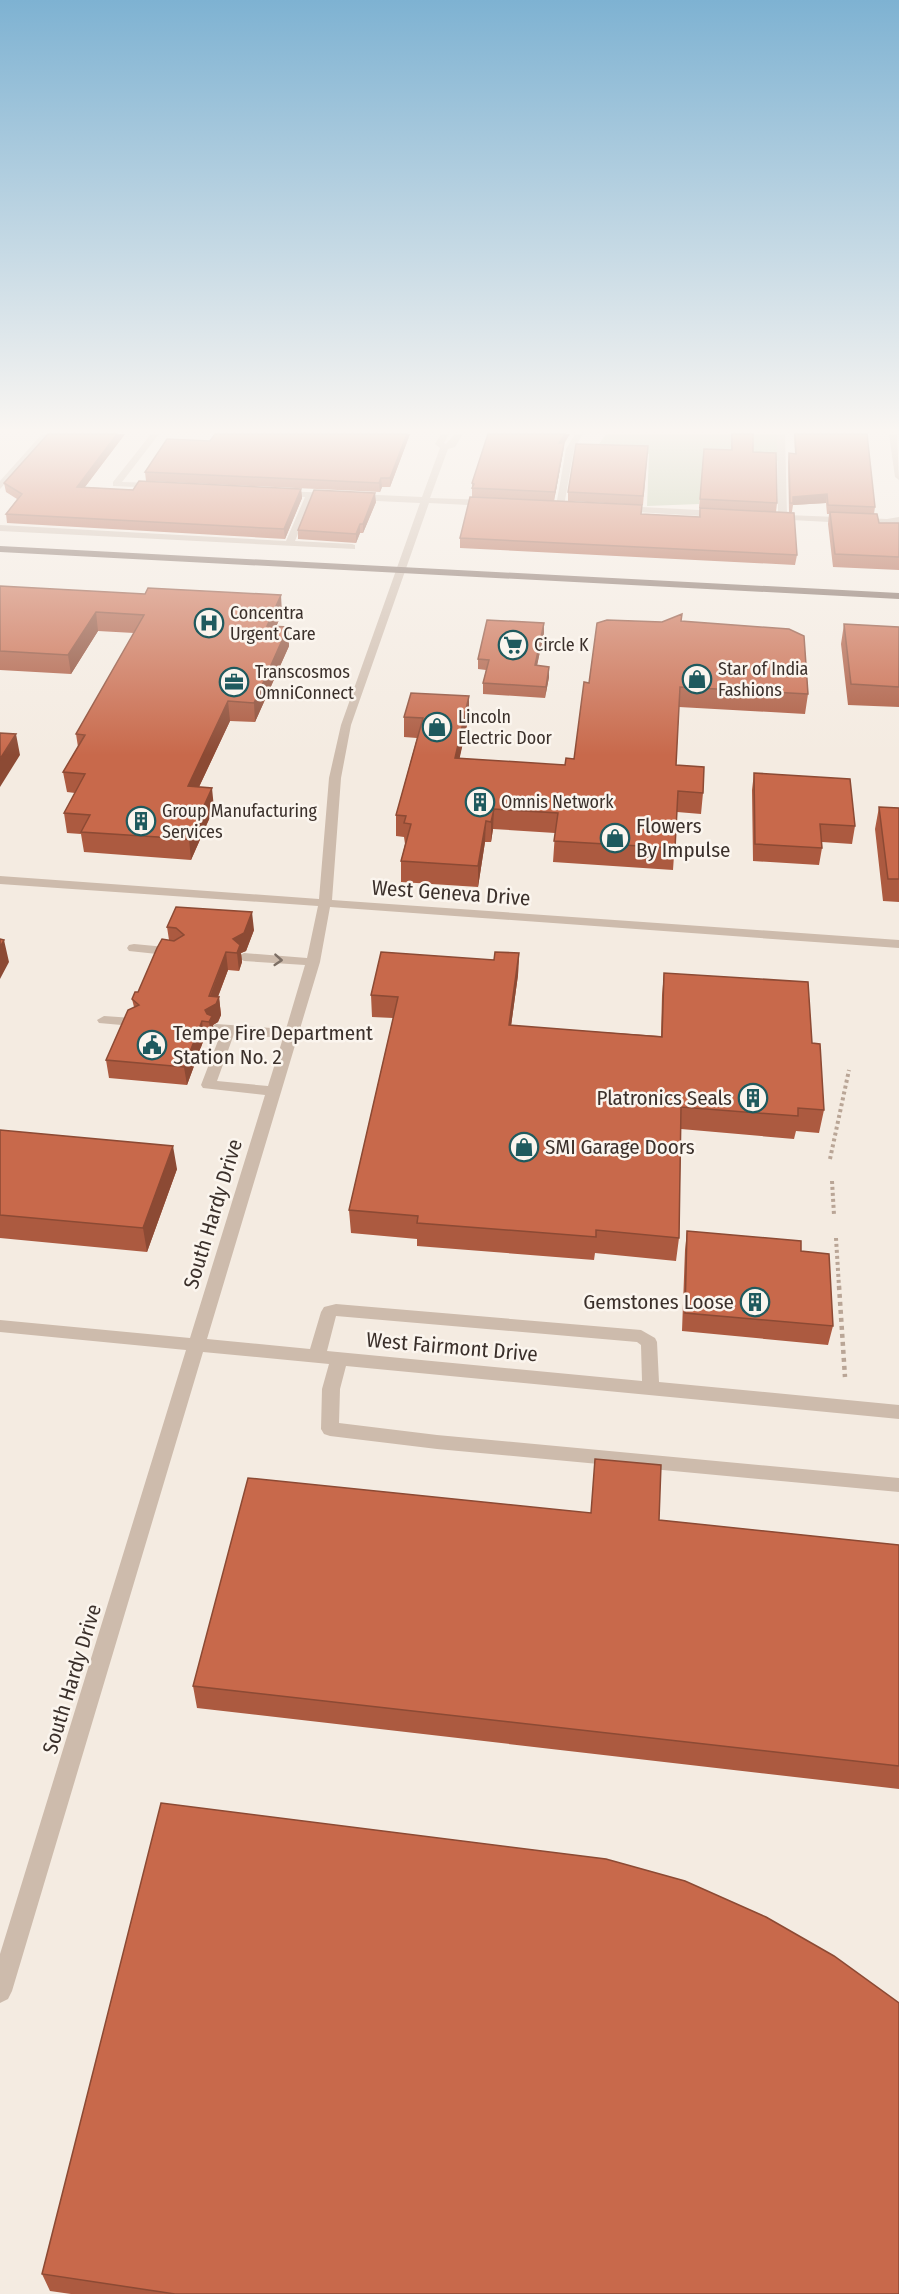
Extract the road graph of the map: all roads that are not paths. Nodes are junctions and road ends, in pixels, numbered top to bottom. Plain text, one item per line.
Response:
1 (236, 541) edge
2 (290, 541) edge
3 (410, 541) edge
4 (289, 544) junction
5 (352, 547) edge
6 (0, 549) edge
7 (400, 570) junction
8 (899, 596) edge
9 (0, 880) edge
10 (325, 903) junction
11 (899, 944) edge
12 (134, 948) dead end
13 (177, 952) edge
14 (244, 957) dead end
15 (313, 962) junction
16 (104, 1020) dead end
17 (133, 1022) edge
18 (292, 1034) junction
19 (275, 1091) junction
20 (0, 1326) edge
21 (197, 1345) junction
22 (317, 1356) junction
23 (339, 1359) junction
24 (651, 1388) junction
25 (899, 1412) edge
26 (899, 1485) edge
27 (0, 1991) edge

1 - 4 street
2 - 4 street
3 - 7 street, South Hardy Drive
4 - 5 street
6 - 7 main road
7 - 8 main road
7 - 10 street, South Hardy Drive
9 - 10 street, West Geneva Drive
10 - 11 street, West Geneva Drive
10 - 15 street, South Hardy Drive
12 - 13 street
14 -> 15 street
15 - 18 street, South Hardy Drive
16 - 17 street
18 - 19 street, South Hardy Drive
18 - 19 street
19 - 21 street, South Hardy Drive
20 - 21 street, West Fairmont Drive
21 - 22 street, West Fairmont Drive
21 - 27 street, South Hardy Drive
22 - 23 street, West Fairmont Drive
22 - 24 street
23 - 24 street, West Fairmont Drive
23 - 26 street
24 - 25 street, West Fairmont Drive

